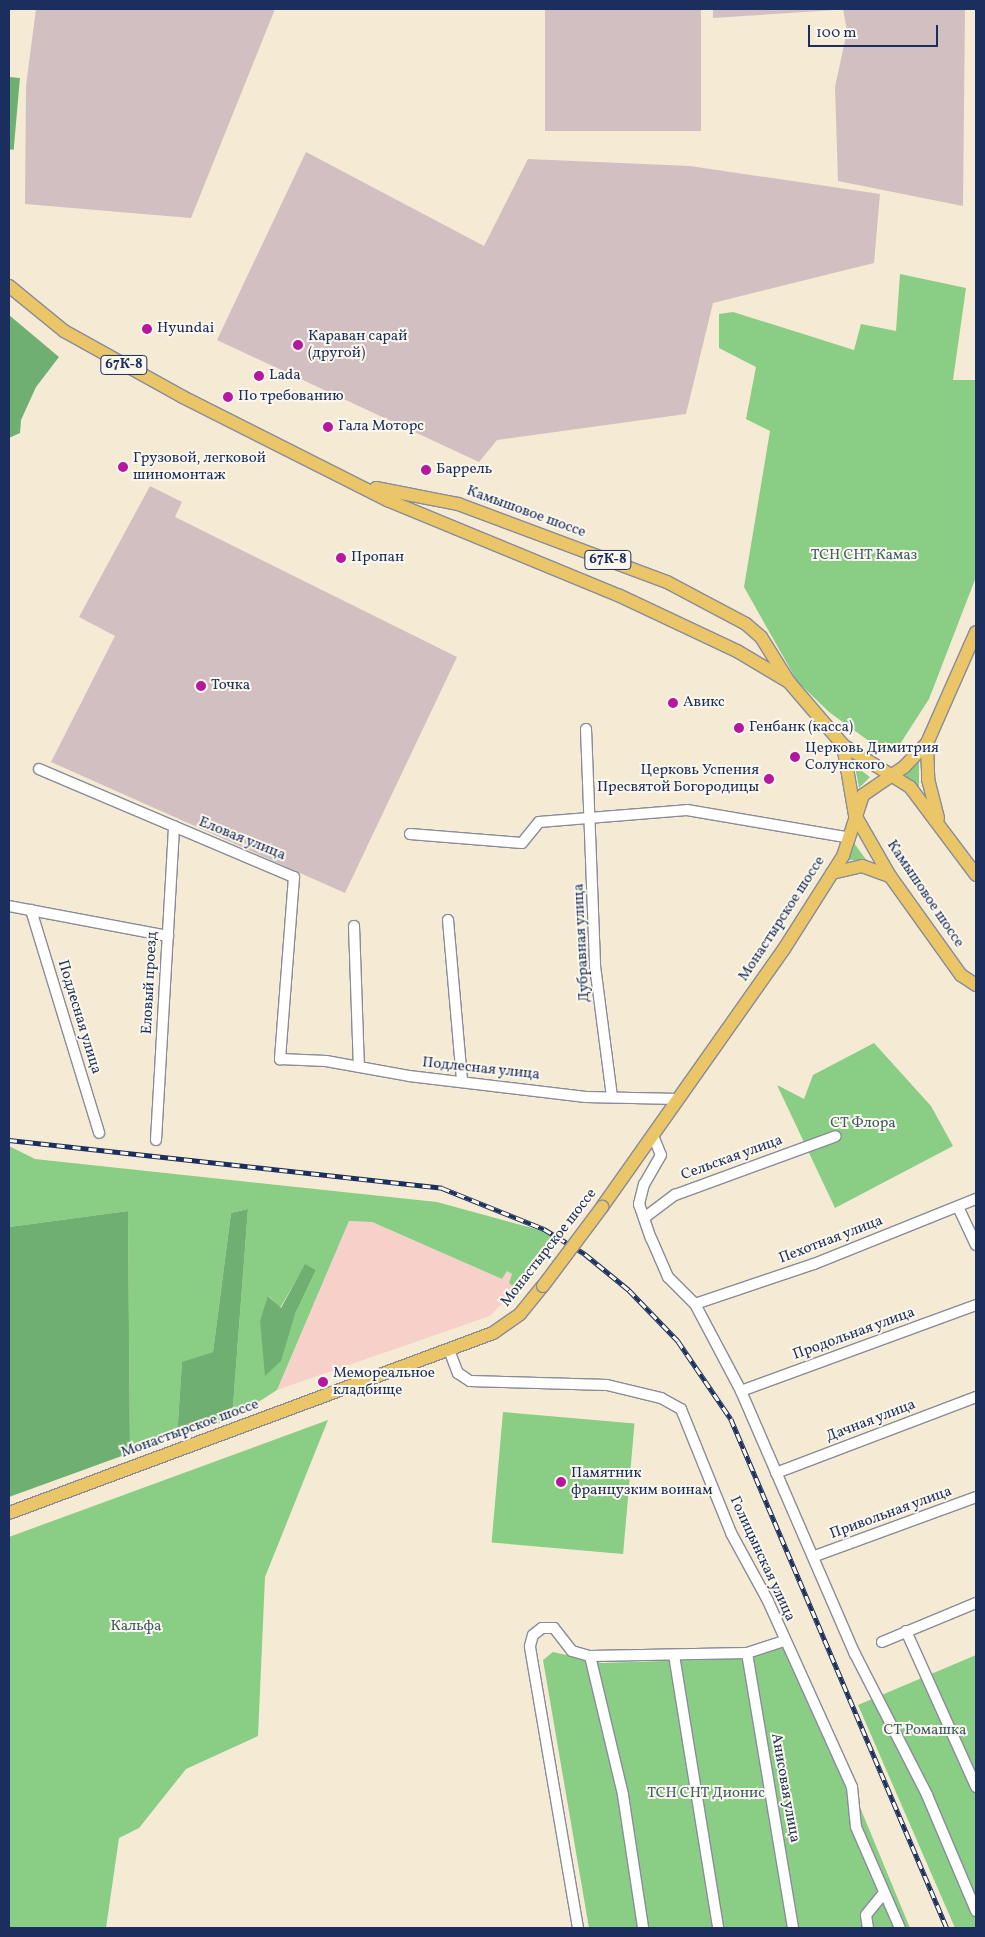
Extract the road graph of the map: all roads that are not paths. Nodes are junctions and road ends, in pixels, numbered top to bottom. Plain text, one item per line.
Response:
1 (9, 286) edge
2 (359, 483) junction
3 (976, 632) edge
4 (789, 682) junction
5 (586, 729) dead end
6 (927, 743) junction
7 (843, 745) junction
8 (39, 768) dead end
9 (890, 777) junction
10 (855, 815) junction
11 (592, 816) junction
12 (939, 820) junction
13 (174, 827) junction
14 (410, 834) dead end
15 (850, 838) junction
16 (832, 873) junction
17 (976, 875) edge
18 (890, 876) junction
19 (9, 906) edge
20 (31, 910) junction
21 (448, 920) dead end
22 (354, 926) dead end
23 (168, 936) junction
24 (973, 982) edge
25 (280, 1059) joint
26 (359, 1067) junction
27 (462, 1079) junction
28 (612, 1097) junction
29 (679, 1099) junction
30 (99, 1133) dead end
31 (836, 1136) dead end
32 (654, 1138) junction
33 (156, 1140) dead end
34 (976, 1200) edge
35 (958, 1207) junction
36 (644, 1218) junction
37 (976, 1245) edge
38 (695, 1304) junction
39 (976, 1305) edge
40 (449, 1350) junction
41 (741, 1391) junction
42 (976, 1397) edge
43 (776, 1473) junction
44 (976, 1497) edge
45 (9, 1513) edge
46 (815, 1556) junction
47 (976, 1603) edge
48 (906, 1631) junction
49 (783, 1641) junction
50 (882, 1642) dead end
51 (747, 1652) junction
52 (674, 1655) junction
53 (590, 1656) junction
54 (976, 1786) edge
55 (884, 1893) junction
56 (976, 1911) edge
57 (578, 1928) edge
58 (643, 1928) edge
59 (718, 1928) edge
60 (793, 1928) edge
61 (868, 1928) edge
62 (900, 1928) edge

1 - 2 main road, Камышовое шоссе / 67К-8
2 - 4 main road, Камышовое шоссе / 67К-8
2 - 4 main road, Камышовое шоссе / 67К-8
3 - 6 main road
4 - 7 main road, Камышовое шоссе / 67К-8
5 - 11 street, Дубравная улица
6 - 9 main road, Монастырское шоссе
6 - 12 main road
7 - 9 main road, Камышовое шоссе / 67К-8
7 - 10 main road
8 - 13 street, Еловая улица
9 - 10 main road, Монастырское шоссе
9 - 12 main road, Камышовое шоссе
10 - 15 main road, Монастырское шоссе
10 - 18 main road, Камышовое шоссе
11 - 14 street
11 - 15 street
11 - 28 street, Дубравная улица
12 - 17 main road, Камышовое шоссе
13 - 23 street, Еловый проезд
13 - 25 street, Еловая улица
15 - 16 main road, Монастырское шоссе
16 - 18 main road
16 - 29 main road, Монастырское шоссе
18 - 24 main road, Камышовое шоссе
19 - 20 street
20 - 23 street
20 - 30 street, Подлесная улица
21 - 27 street
22 - 26 street
23 - 33 street, Еловый проезд
25 - 26 street, Подлесная улица
26 - 27 street, Подлесная улица
27 - 28 street, Подлесная улица
28 - 29 street, Подлесная улица
29 - 32 main road, Монастырское шоссе
31 - 36 street, Сельская улица
32 - 36 street
32 - 40 main road, Монастырское шоссе, bridge
34 - 35 street, Пехотная улица
35 - 37 street
35 - 38 street, Пехотная улица
36 - 38 street
38 - 41 street
39 - 41 street, Продольная улица
40 - 45 main road, Монастырское шоссе
40 - 49 street, Голицынская улица
41 - 43 street
42 - 43 street, Дачная улица
43 - 46 street
44 - 46 street, Привольная улица
46 - 56 street
47 - 48 street
48 - 50 street
48 - 54 street
49 - 51 street
49 - 55 street, Голицынская улица
51 - 52 street
51 - 60 street, Анисовая улица
52 - 53 street
52 - 59 street
53 - 57 street
53 - 58 street
55 - 61 street
55 - 62 street, Голицынская улица

